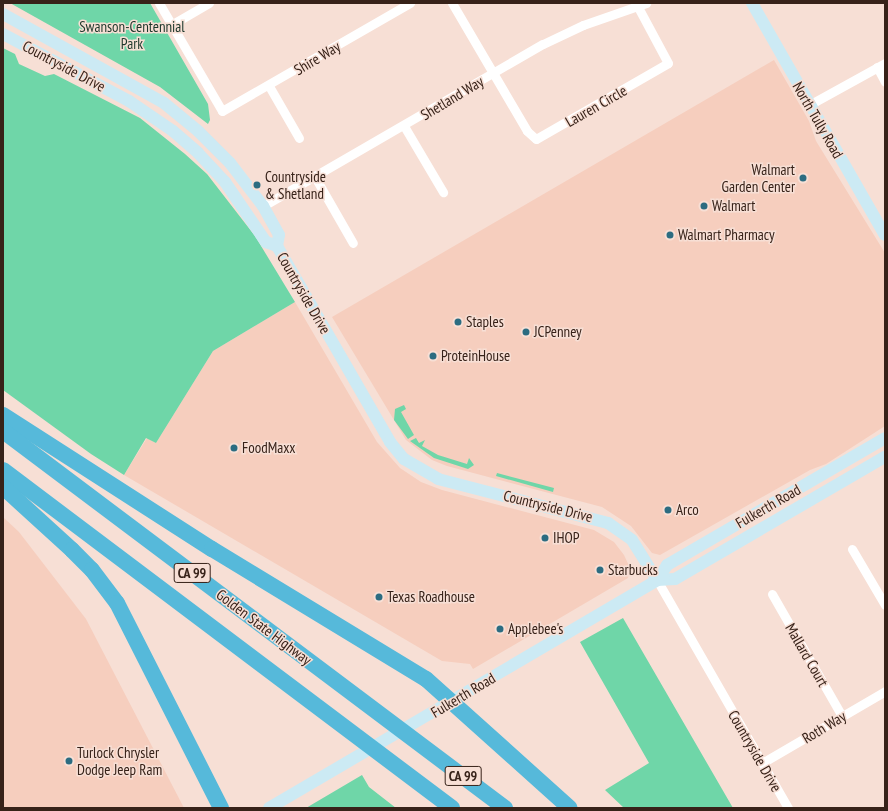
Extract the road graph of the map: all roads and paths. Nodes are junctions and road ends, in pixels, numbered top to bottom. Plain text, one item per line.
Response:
1 (159, 3) edge
2 (210, 3) edge
3 (410, 3) edge
4 (452, 3) edge
5 (752, 3) edge
6 (642, 5) edge
7 (3, 14) edge
8 (172, 25) junction
9 (3, 34) edge
10 (46, 39) junction
11 (40, 55) junction
12 (885, 63) edge
13 (876, 67) junction
14 (494, 73) junction
15 (885, 82) edge
16 (270, 86) junction
17 (809, 105) junction
18 (404, 126) junction
19 (299, 138) dead end
20 (315, 177) junction
21 (443, 192) dead end
22 (263, 206) junction
23 (885, 235) edge
24 (353, 244) dead end
25 (277, 246) junction
26 (3, 415) edge
27 (3, 431) edge
28 (885, 438) edge
29 (885, 457) edge
30 (3, 470) edge
31 (3, 487) edge
32 (852, 549) dead end
33 (657, 580) junction
34 (772, 594) dead end
35 (885, 605) edge
36 (885, 691) edge
37 (452, 701) junction
38 (842, 716) junction
39 (762, 763) junction
40 (221, 808) edge
41 (269, 808) edge
42 (452, 808) edge
43 (505, 808) edge
44 (570, 808) edge
45 (788, 808) edge

1 - 8 street
2 - 8 street
3 - 16 street, Shire Way
4 - 14 street
5 - 17 street, North Tully Road
6 - 14 street, Shetland Way
6 - 14 street, Lauren Circle
7 - 10 street, Countryside Drive
8 - 16 street, Shire Way
9 - 11 street, Countryside Drive
10 - 11 street
10 - 22 street, Countryside Drive
11 - 25 street, Countryside Drive
12 - 13 street
13 - 15 street
13 - 17 street
14 - 18 street, Shetland Way
16 - 19 street
17 - 23 street, North Tully Road
18 - 20 street, Shetland Way
18 - 21 street
20 - 22 street, Shetland Way
20 - 24 street
22 - 25 street, Countryside Drive
25 - 33 street, Countryside Drive
26 - 37 highway
27 - 43 highway, Golden State Highway / CA 99
28 - 33 street, Fulkerth Road
29 - 33 street, Fulkerth Road
30 - 42 highway, Golden State Highway / CA 99
31 - 40 highway
32 - 35 street
33 - 37 street, Fulkerth Road
33 - 39 street, Countryside Drive
34 - 38 street, Mallard Court
36 - 38 street, Roth Way
37 - 41 street, Fulkerth Road
37 - 44 highway
38 - 39 street, Roth Way
39 - 45 street, Countryside Drive

